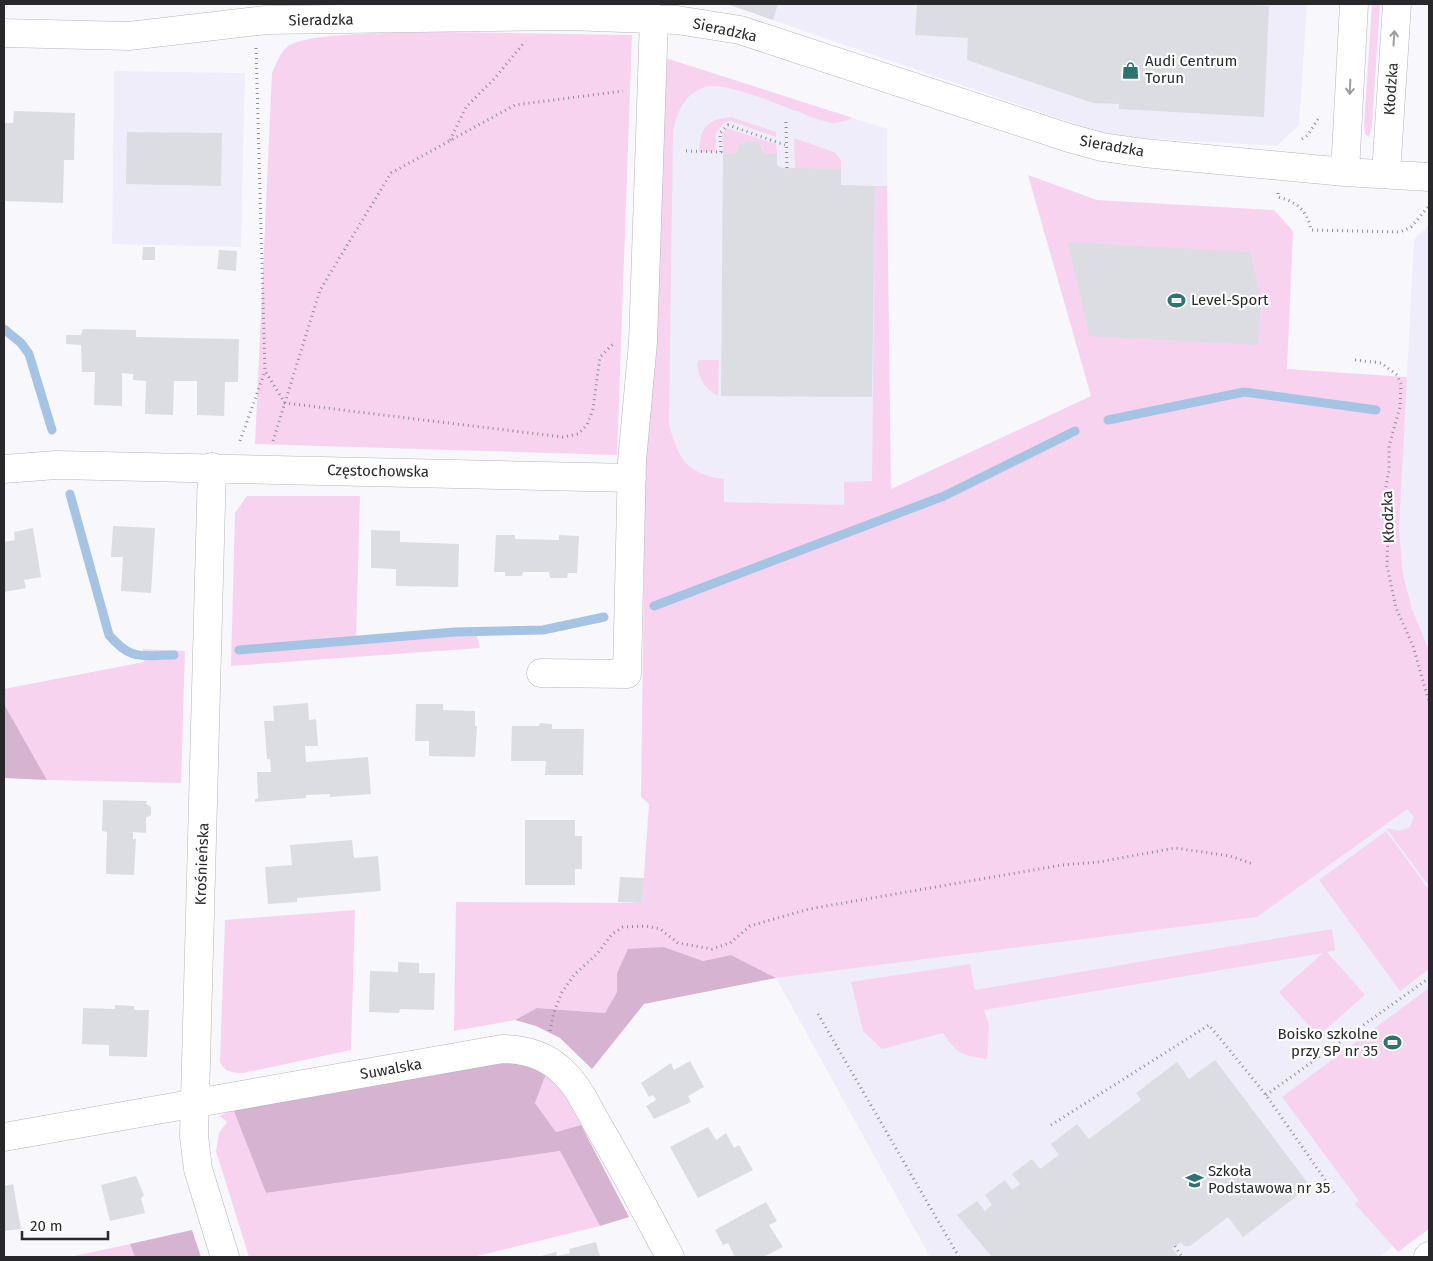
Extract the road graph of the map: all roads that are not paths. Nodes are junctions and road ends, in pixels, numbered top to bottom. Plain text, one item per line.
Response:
1 (1354, 4) edge
2 (1397, 4) edge
3 (654, 18) junction
4 (4, 32) edge
5 (1345, 172) junction
6 (1386, 174) junction
7 (1429, 177) edge
8 (212, 467) junction
9 (4, 469) edge
10 (632, 478) junction
11 (541, 672) dead end
12 (195, 1103) junction
13 (4, 1137) edge
14 (225, 1257) edge
15 (670, 1257) edge

1 -> 5 street
6 -> 2 street, Kłodzka
3 - 4 street, Sieradzka
3 - 5 street, Sieradzka
3 - 10 street
5 - 6 street, Sieradzka
6 - 7 street, Sieradzka
8 - 9 street, Częstochowska
8 - 10 street, Częstochowska
8 - 12 street, Krośnieńska
10 - 11 street
12 - 13 street, Suwalska
12 - 14 street, Krośnieńska
12 - 15 street, Suwalska

